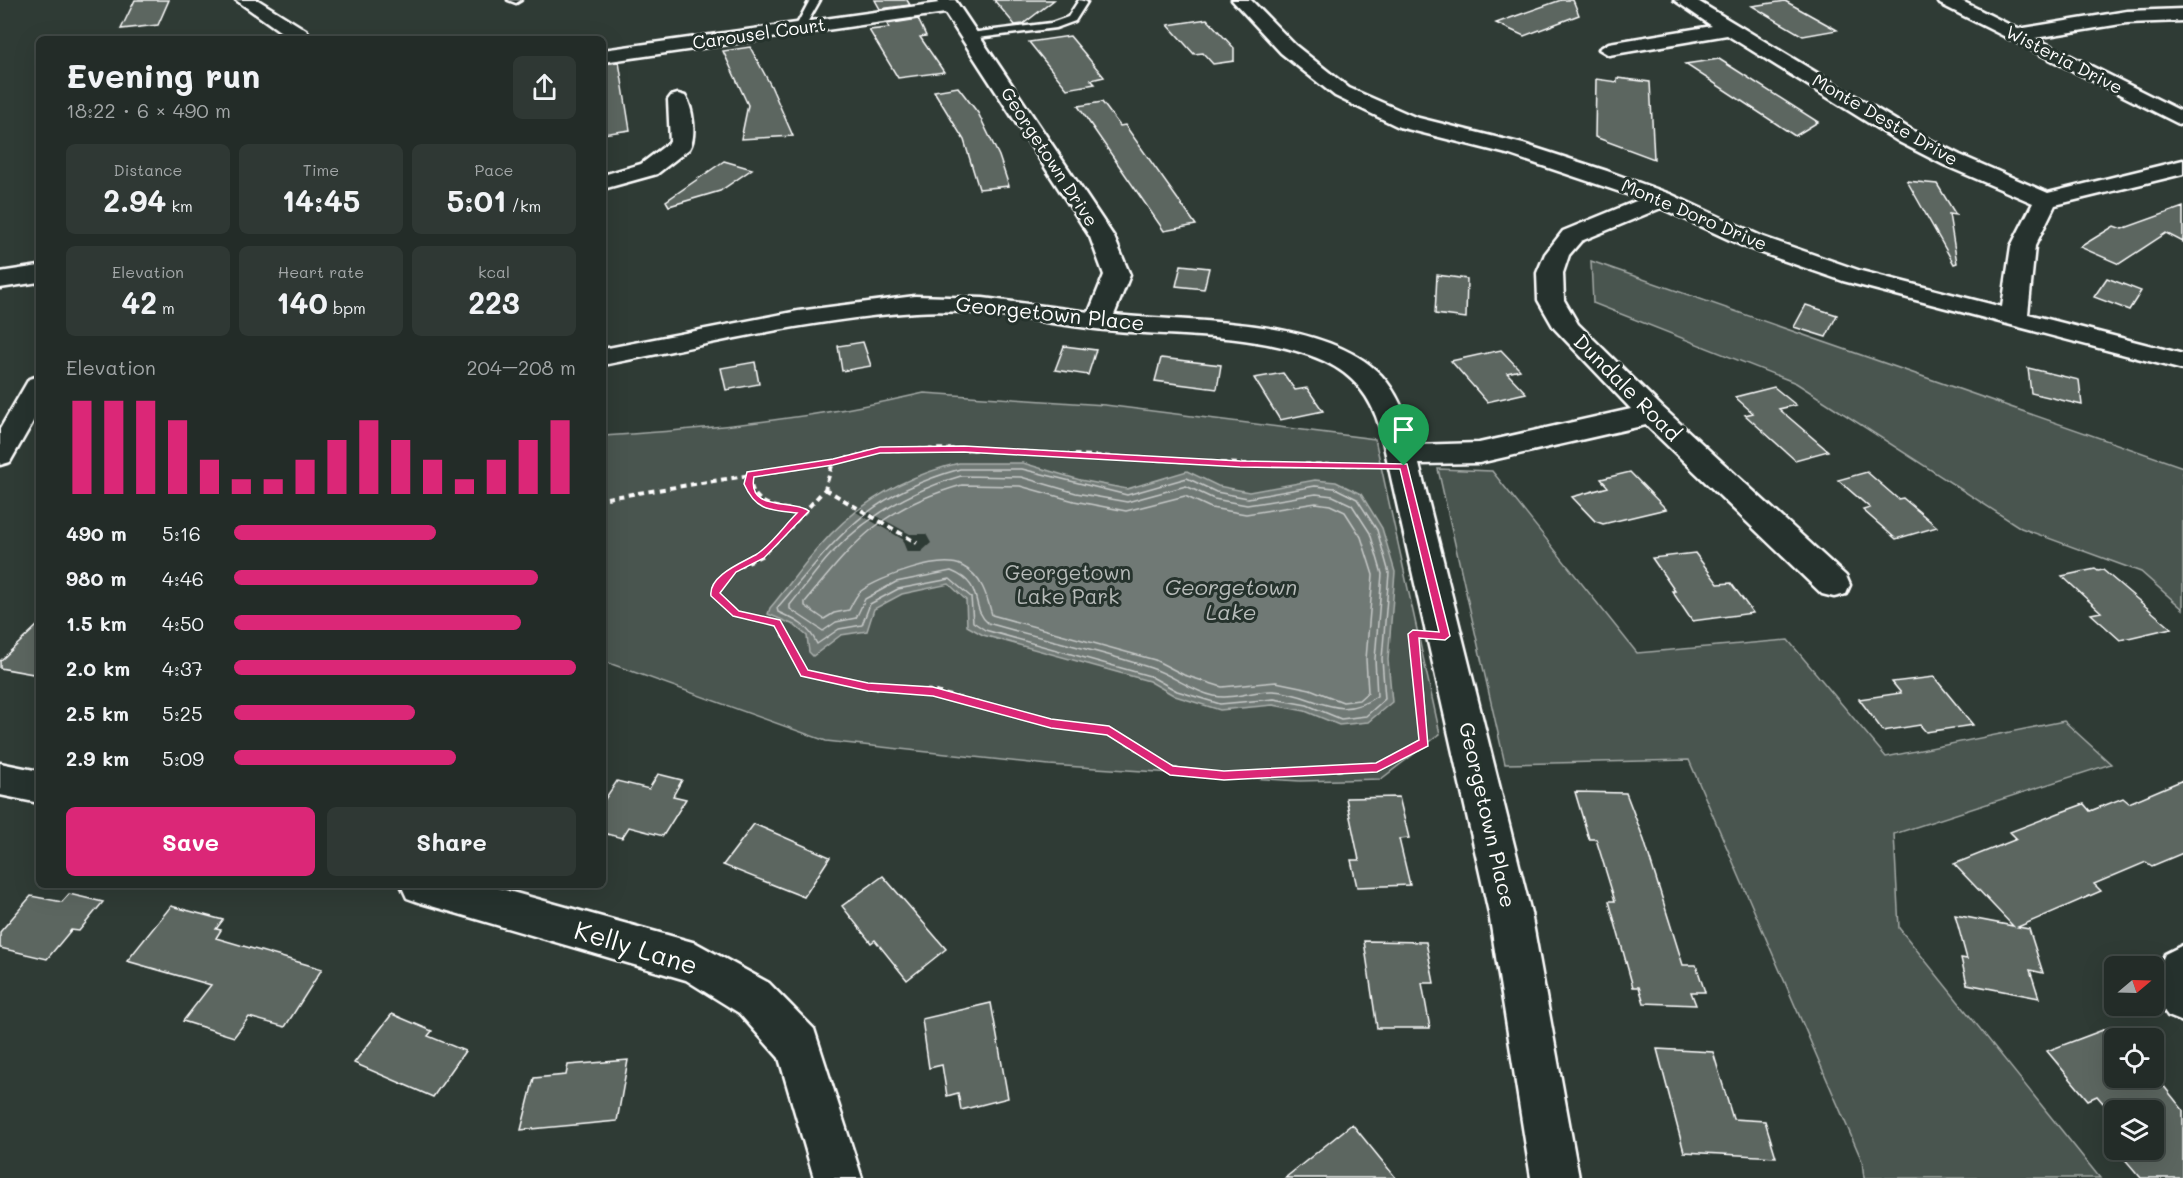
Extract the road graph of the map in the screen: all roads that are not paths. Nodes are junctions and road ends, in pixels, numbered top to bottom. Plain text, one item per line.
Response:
1 (245, 0) edge
2 (815, 0) edge
3 (1241, 0) edge
4 (1683, 0) edge
5 (1946, 0) edge
6 (1082, 2) dead end
7 (948, 4) edge
8 (2182, 14) edge
9 (800, 28) junction
10 (1729, 29) junction
11 (2016, 35) junction
12 (299, 36) edge
13 (970, 36) junction
14 (1609, 49) dead end
15 (606, 57) edge
16 (678, 100) dead end
17 (2183, 120) edge
18 (2183, 167) edge
19 (606, 181) edge
20 (1662, 199) junction
21 (2046, 200) junction
22 (36, 274) edge
23 (0, 280) edge
24 (2014, 318) junction
25 (1098, 322) junction
26 (606, 356) edge
27 (2183, 362) edge
28 (36, 390) edge
29 (1652, 414) junction
30 (0, 455) edge
31 (1403, 461) junction
32 (1834, 585) dead end
33 (0, 779) edge
34 (36, 786) edge
35 (432, 888) edge
36 (2183, 965) edge
37 (2183, 1002) edge
38 (838, 1178) edge
39 (1555, 1178) edge

1 - 12 street
2 - 9 lane
3 - 20 street, Monte Doro Drive
4 - 10 street, Monte Deste Drive
5 - 11 street, Wisteria Drive
6 - 13 lane
7 - 9 street, Carousel Court
7 - 13 street, Georgetown Drive
8 - 11 street
9 - 15 street, Carousel Court
10 - 14 street
10 - 21 street, Monte Deste Drive
11 - 17 street, Wisteria Drive
13 - 25 street, Georgetown Drive
16 - 19 street
18 - 21 street
20 - 24 street, Monte Doro Drive
20 - 29 street, Dundale Road
21 - 24 street
22 - 23 street
24 - 27 street, Monte Doro Drive
25 - 26 street, Georgetown Place
25 - 31 street, Georgetown Place
28 - 30 street
29 - 31 street
29 - 32 street, Dundale Road
31 - 39 street, Georgetown Place
33 - 34 street
35 - 38 street, Kelly Lane
36 - 37 street

